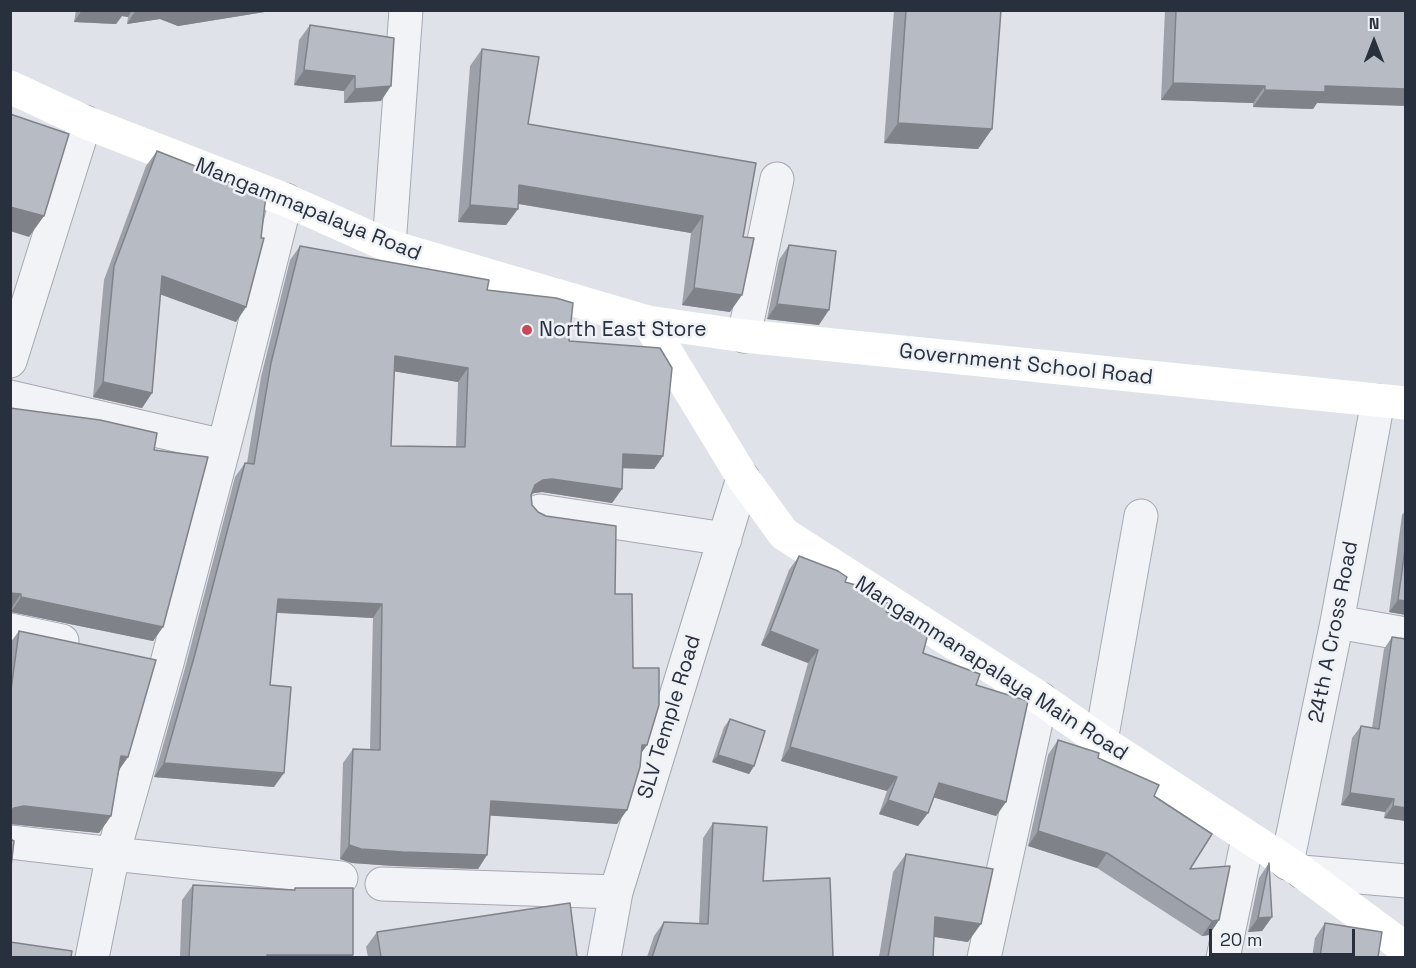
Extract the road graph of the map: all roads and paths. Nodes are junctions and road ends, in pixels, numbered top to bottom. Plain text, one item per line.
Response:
1 (406, 10) edge
2 (10, 87) edge
3 (85, 122) junction
4 (777, 178) dead end
5 (286, 200) junction
6 (390, 246) junction
7 (648, 322) junction
8 (744, 336) junction
9 (10, 361) edge
10 (10, 397) edge
11 (1392, 402) edge
12 (224, 446) junction
13 (743, 478) junction
14 (540, 511) edge
15 (1141, 516) dead end
16 (725, 539) junction
17 (1337, 622) junction
18 (10, 630) edge
19 (1406, 633) edge
20 (88, 646) edge
21 (133, 656) edge
22 (167, 663) junction
23 (1041, 699) junction
24 (1101, 741) junction
25 (1248, 837) junction
26 (10, 842) edge
27 (114, 855) junction
28 (1294, 867) junction
29 (341, 878) dead end
30 (1406, 881) edge
31 (382, 884) dead end
32 (616, 892) junction
33 (1406, 949) edge
34 (92, 957) edge
35 (604, 957) edge
36 (984, 957) edge
37 (1223, 957) edge

1 - 6 street
2 - 3 main road, Mangammapalaya Road
3 - 5 main road, Mangammapalaya Road
3 - 9 street
4 - 8 street
5 - 6 main road, Mangammapalaya Road
5 - 12 street
6 - 7 main road, Mangammapalaya Road
7 - 8 main road, Government School Road
7 - 13 main road, Mangammanapalaya Main Road
8 - 11 main road, Government School Road
10 - 12 street
11 - 17 street, 24th A Cross Road
12 - 22 street
13 - 16 street, SLV Temple Road
13 - 23 main road, Mangammanapalaya Main Road
14 - 16 street
15 - 24 street
16 - 32 street, SLV Temple Road
17 - 19 street
17 - 28 street, 24th A Cross Road
18 - 20 street
21 - 22 street
22 - 27 street
23 - 24 main road, Mangammanapalaya Main Road
23 - 36 street
24 - 25 main road, Mangammanapalaya Main Road
25 - 28 main road, Mangammanapalaya Main Road
25 - 37 street
26 - 27 street
27 - 29 street
27 - 34 street
28 - 30 street
28 - 33 main road, Mangammanapalaya Main Road
31 - 32 street
32 - 35 street, SLV Temple Road

